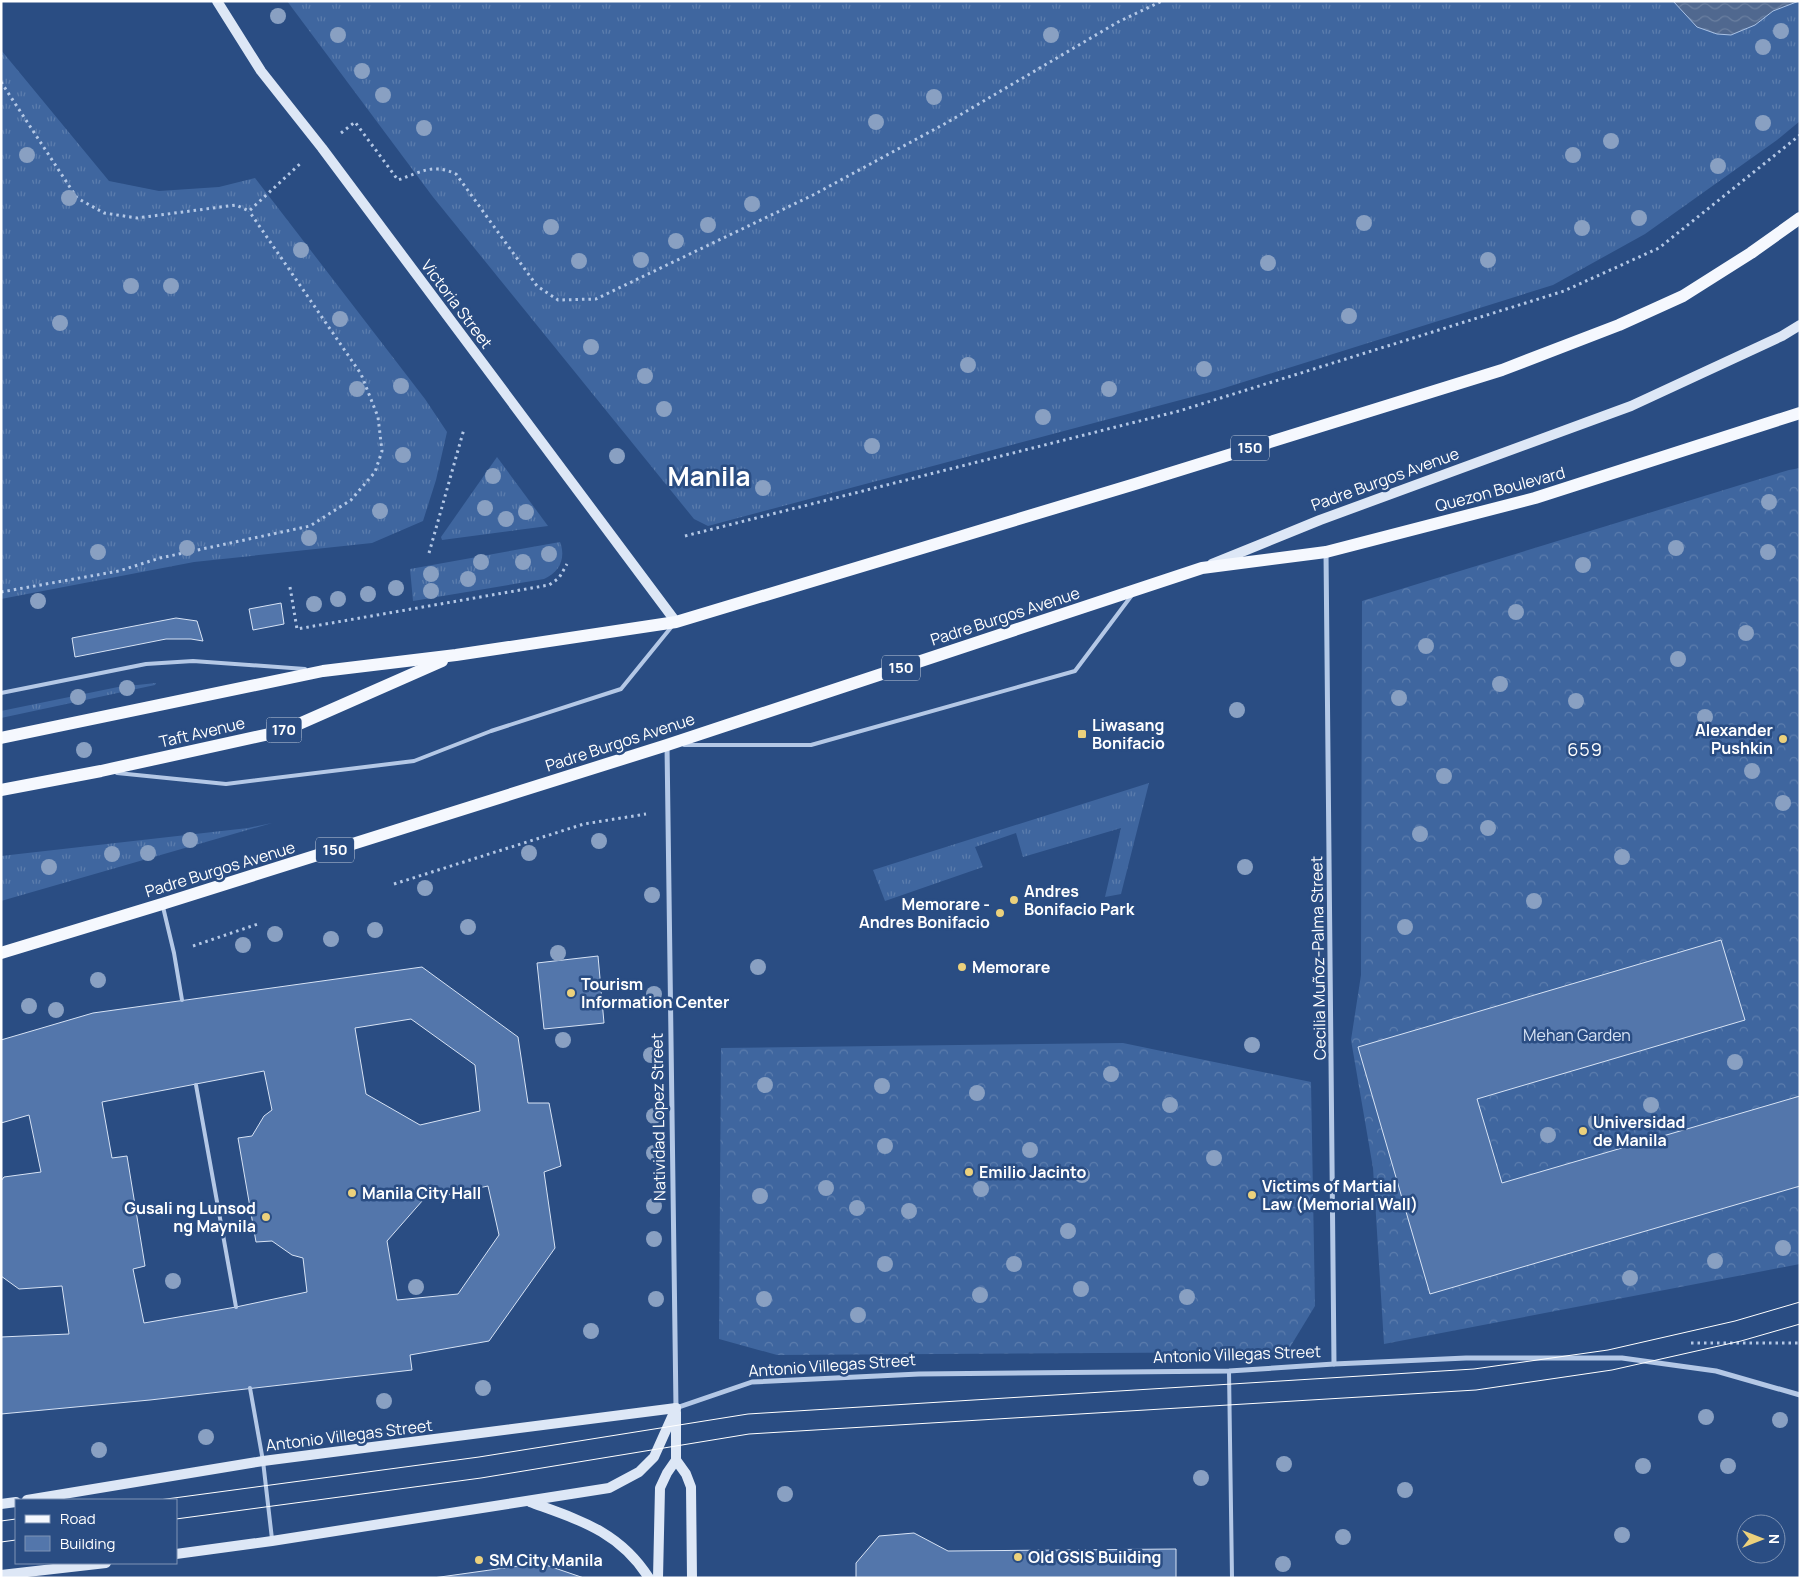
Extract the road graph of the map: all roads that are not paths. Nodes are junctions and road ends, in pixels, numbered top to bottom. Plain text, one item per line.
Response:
1 (217, 1) edge
2 (1800, 218) edge
3 (1800, 326) edge
4 (1800, 413) edge
5 (1326, 552) junction
6 (1202, 568) junction
7 (1135, 590) junction
8 (676, 622) junction
9 (456, 655) junction
10 (322, 671) junction
11 (1, 693) edge
12 (1, 738) edge
13 (667, 745) junction
14 (101, 771) junction
15 (1, 790) edge
16 (162, 904) junction
17 (1, 953) edge
18 (182, 1000) dead end
19 (196, 1085) dead end
20 (236, 1307) dead end
21 (1334, 1364) junction
22 (1230, 1371) junction
23 (250, 1388) dead end
24 (1800, 1395) edge
25 (676, 1408) junction
26 (676, 1460) junction
27 (263, 1461) junction
28 (46, 1499) edge
29 (529, 1501) junction
30 (15, 1502) edge
31 (1, 1504) edge
32 (272, 1542) junction
33 (178, 1554) edge
34 (89, 1564) edge
35 (55, 1566) edge
36 (1, 1575) edge
37 (649, 1578) edge
38 (658, 1578) edge
39 (692, 1578) edge
40 (1232, 1578) edge

1 - 8 street, Victoria Street
2 - 8 main road, 150
3 - 6 street, Padre Burgos Avenue
4 - 5 main road, Quezon Boulevard / 150
5 - 6 main road, Quezon Boulevard / 150
5 - 21 street, Cecilia Muñoz-Palma Street
6 - 7 main road, Padre Burgos Avenue / 150
7 - 13 main road, Padre Burgos Avenue / 150
7 - 13 lane
8 - 9 main road, 150
8 - 14 lane
9 - 10 main road, 150
9 - 14 main road, Taft Avenue / 170
10 - 11 lane
10 - 12 main road, 150
13 - 16 main road, Padre Burgos Avenue / 150
13 - 25 street, Natividad Lopez Street
14 - 15 main road, Taft Avenue / 170
16 - 17 main road, Padre Burgos Avenue / 150
16 - 18 lane
19 - 20 lane
21 - 22 street, Antonio Villegas Street
21 - 24 street, Antonio Villegas Street
22 - 25 street, Antonio Villegas Street
22 - 40 lane
23 - 27 lane
25 - 26 street, Natividad Lopez Street
25 - 27 street, Antonio Villegas Street
25 - 29 street
26 - 38 street
26 - 39 street
27 - 28 street, Antonio Villegas Street
27 - 32 lane
29 - 32 street
29 - 37 street
30 - 31 street
32 - 33 street
34 - 35 street
35 - 36 street

